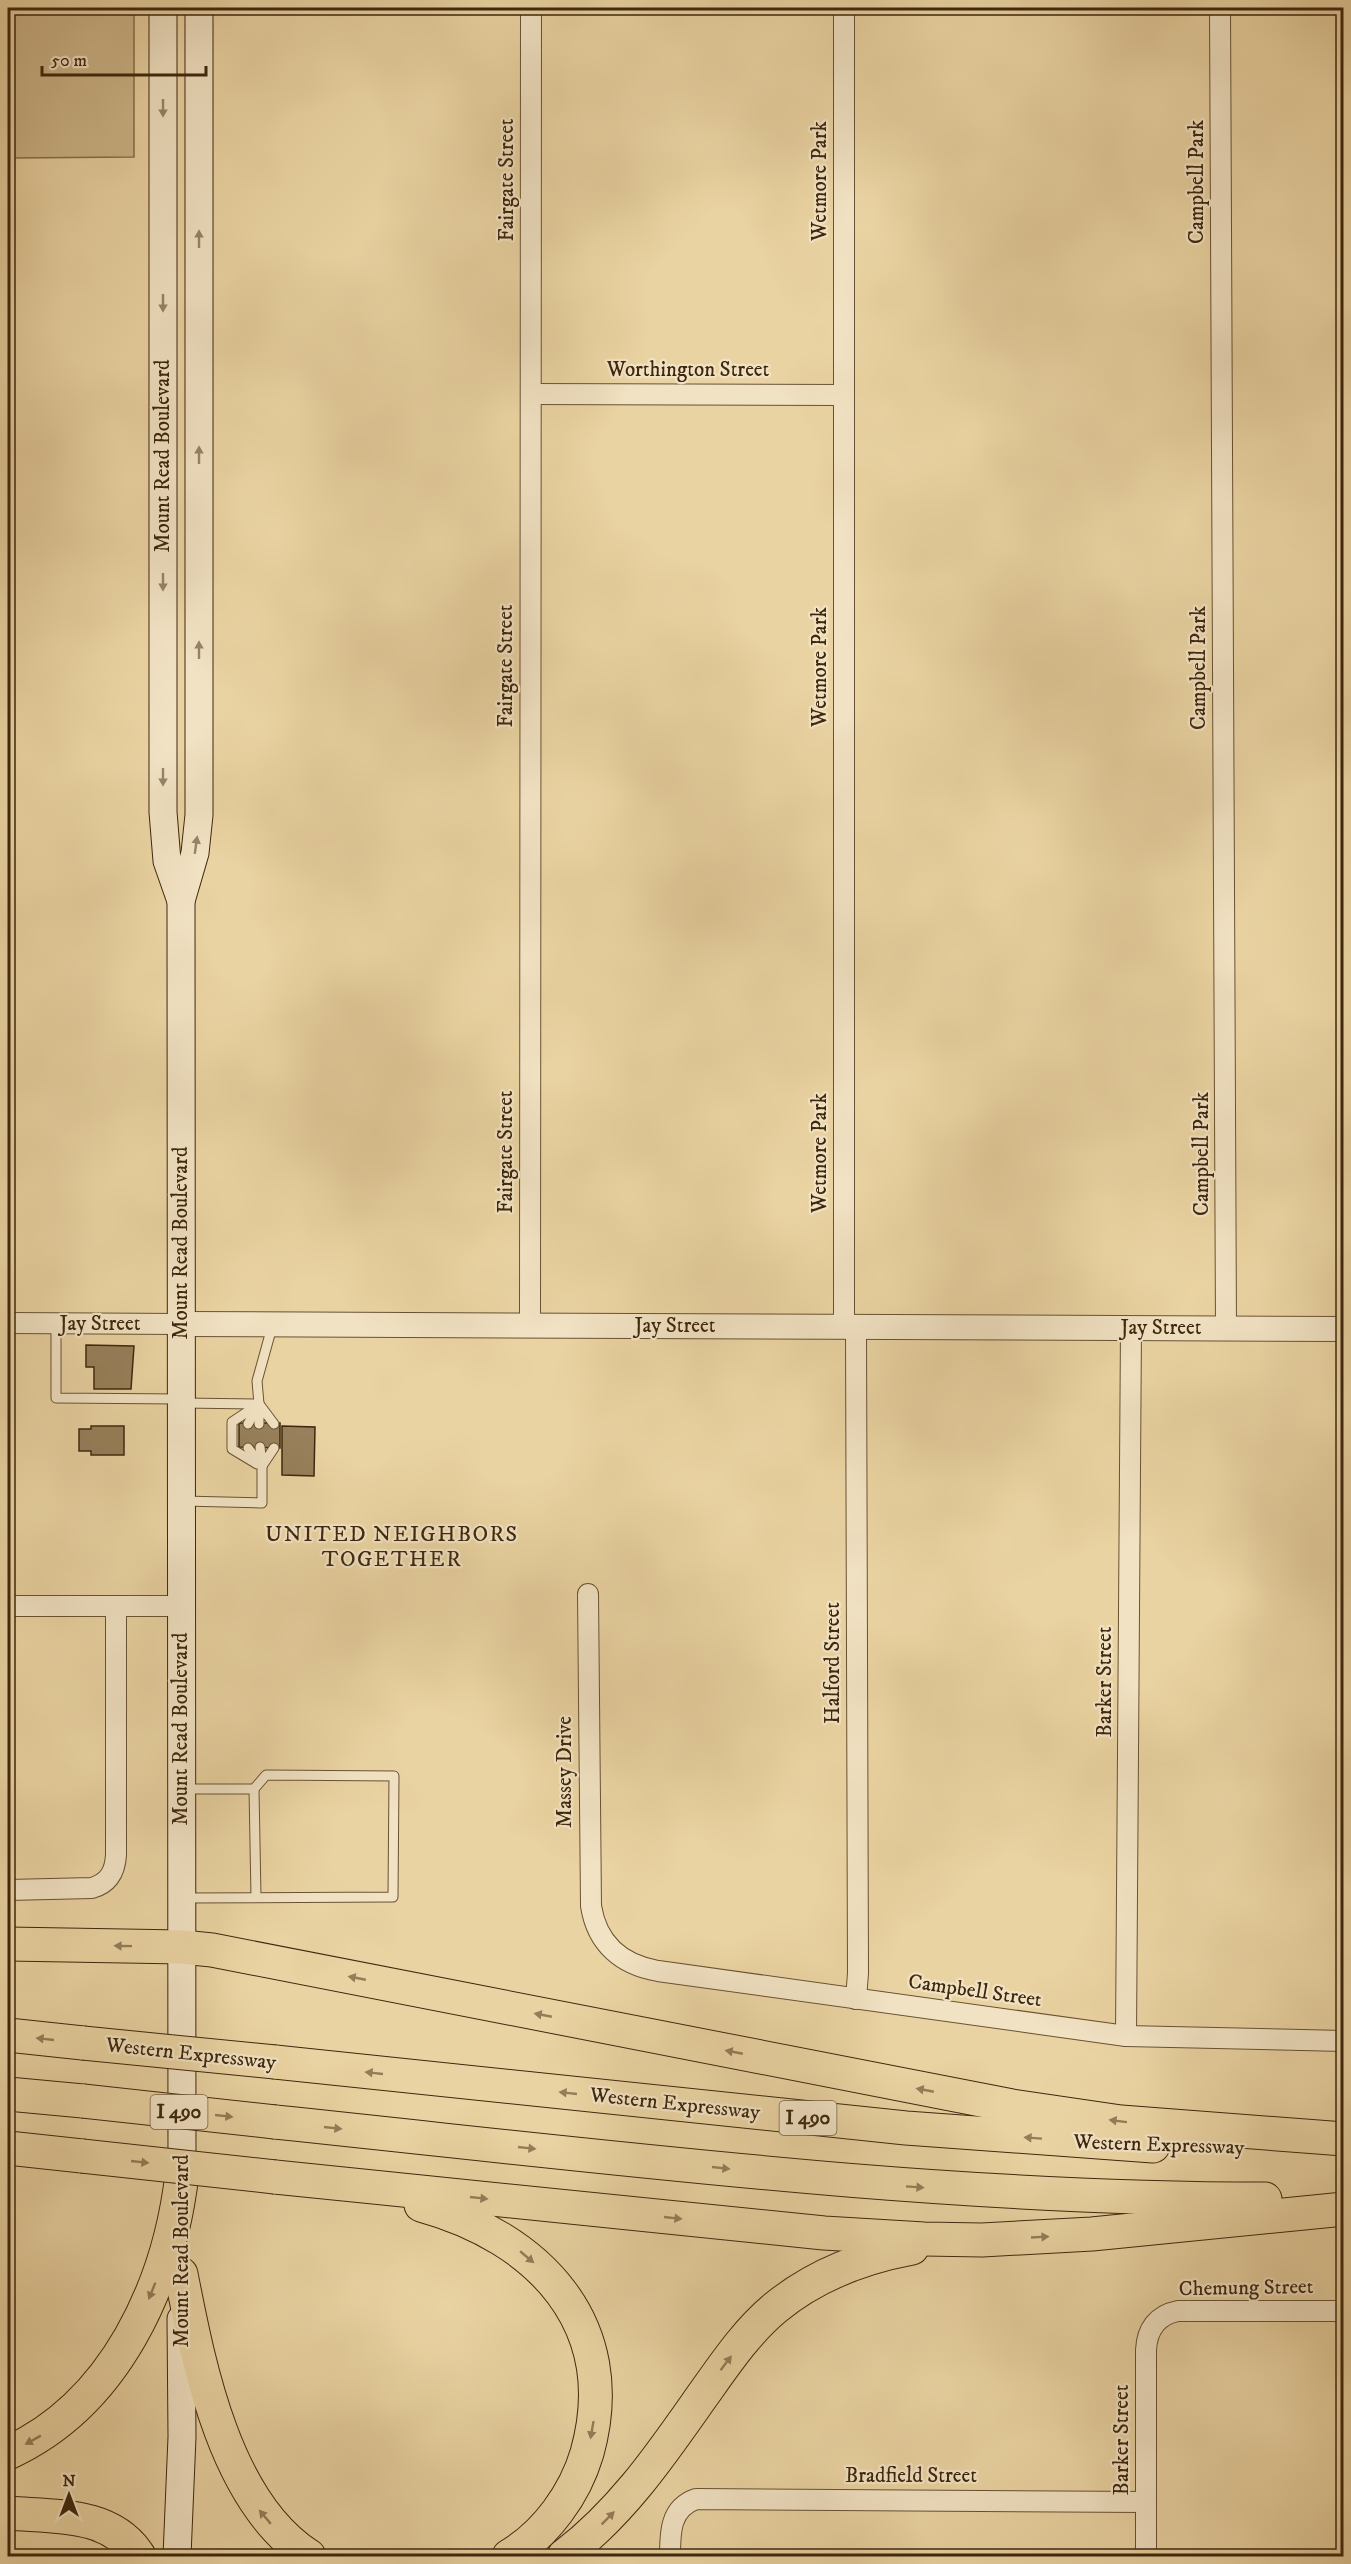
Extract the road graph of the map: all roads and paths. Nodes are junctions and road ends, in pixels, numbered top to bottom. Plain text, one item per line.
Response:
1 (163, 8) edge
2 (199, 8) edge
3 (531, 8) edge
4 (844, 8) edge
5 (1220, 8) edge
6 (531, 394) junction
7 (844, 395) junction
8 (181, 901) junction
9 (8, 1323) edge
10 (56, 1324) junction
11 (181, 1324) junction
12 (273, 1324) junction
13 (530, 1325) junction
14 (850, 1327) junction
15 (1131, 1328) junction
16 (1226, 1328) junction
17 (1344, 1329) edge
18 (181, 1401) junction
19 (259, 1404) junction
20 (248, 1424) dead end
21 (259, 1424) dead end
22 (274, 1424) dead end
23 (260, 1447) dead end
24 (248, 1448) dead end
25 (274, 1448) dead end
26 (262, 1466) junction
27 (181, 1501) junction
28 (588, 1594) dead end
29 (8, 1606) edge
30 (116, 1606) junction
31 (181, 1606) junction
32 (181, 1788) junction
33 (254, 1789) junction
34 (8, 1890) edge
35 (256, 1897) junction
36 (182, 1898) junction
37 (8, 1944) edge
38 (608, 1946) joint
39 (182, 1947) junction
40 (856, 1999) junction
41 (8, 2035) edge
42 (1126, 2036) junction
43 (1344, 2041) edge
44 (8, 2094) edge
45 (1344, 2139) edge
46 (8, 2148) edge
47 (1344, 2149) edge
48 (8, 2154) edge
49 (82, 2156) junction
50 (182, 2174) junction
51 (275, 2176) junction
52 (1344, 2197) edge
53 (1344, 2209) edge
54 (982, 2240) junction
55 (181, 2274) junction
56 (1344, 2311) edge
57 (1153, 2324) joint
58 (8, 2453) edge
59 (1146, 2502) junction
60 (8, 2513) edge
61 (139, 2556) edge
62 (177, 2556) edge
63 (309, 2556) edge
64 (509, 2556) edge
65 (564, 2556) edge
66 (670, 2556) edge
67 (1146, 2556) edge

1 -> 8 main road, Mount Read Boulevard
8 -> 2 main road, Mount Read Boulevard
3 - 6 street, Fairgate Street
4 - 7 street, Wetmore Park
5 - 16 street, Campbell Park
6 - 7 street, Worthington Street
6 - 13 street, Fairgate Street
7 - 14 street, Wetmore Park
8 - 11 main road, Mount Read Boulevard
9 - 10 street, Jay Street
10 - 11 street, Jay Street
10 - 18 lane
11 - 12 street, Jay Street
11 - 18 main road, Mount Read Boulevard
12 - 13 street, Jay Street
12 - 19 lane
13 - 14 street, Jay Street
14 - 15 street, Jay Street
14 - 40 street, Halford Street
15 - 16 street, Jay Street
15 - 42 street, Barker Street
16 - 17 street, Jay Street
18 - 19 lane
18 - 27 main road, Mount Read Boulevard
19 - 20 lane
19 - 21 lane
19 - 22 lane
19 - 26 lane
23 - 26 lane
24 - 26 lane
25 - 26 lane
26 - 27 lane
27 - 31 main road, Mount Read Boulevard
28 - 38 street, Massey Drive
29 - 30 street
30 - 31 street
30 - 34 street
31 - 32 main road, Mount Read Boulevard
32 - 33 lane
32 - 36 main road, Mount Read Boulevard
33 - 35 lane
33 - 35 lane
35 - 36 lane
36 - 39 main road, Mount Read Boulevard
39 -> 37 highway
38 - 40 street, Campbell Street
45 -> 39 highway
39 - 50 main road, Mount Read Boulevard
40 - 42 street, Campbell Street
47 -> 41 highway, Western Expressway / I 490, bridge
42 - 43 street, Campbell Street
44 -> 52 highway, I 490, bridge
46 - 49 highway
48 - 49 highway
49 -> 51 highway, bridge
50 - 55 main road, Mount Read Boulevard
50 -> 58 highway
51 -> 54 highway
51 -> 64 highway
54 -> 53 highway
65 -> 54 highway
55 - 62 main road, Mount Read Boulevard
63 -> 55 highway
56 - 57 street, Chemung Street
57 - 59 street, Barker Street
59 - 66 street, Bradfield Street
59 - 67 street, Barker Street
60 - 61 highway

